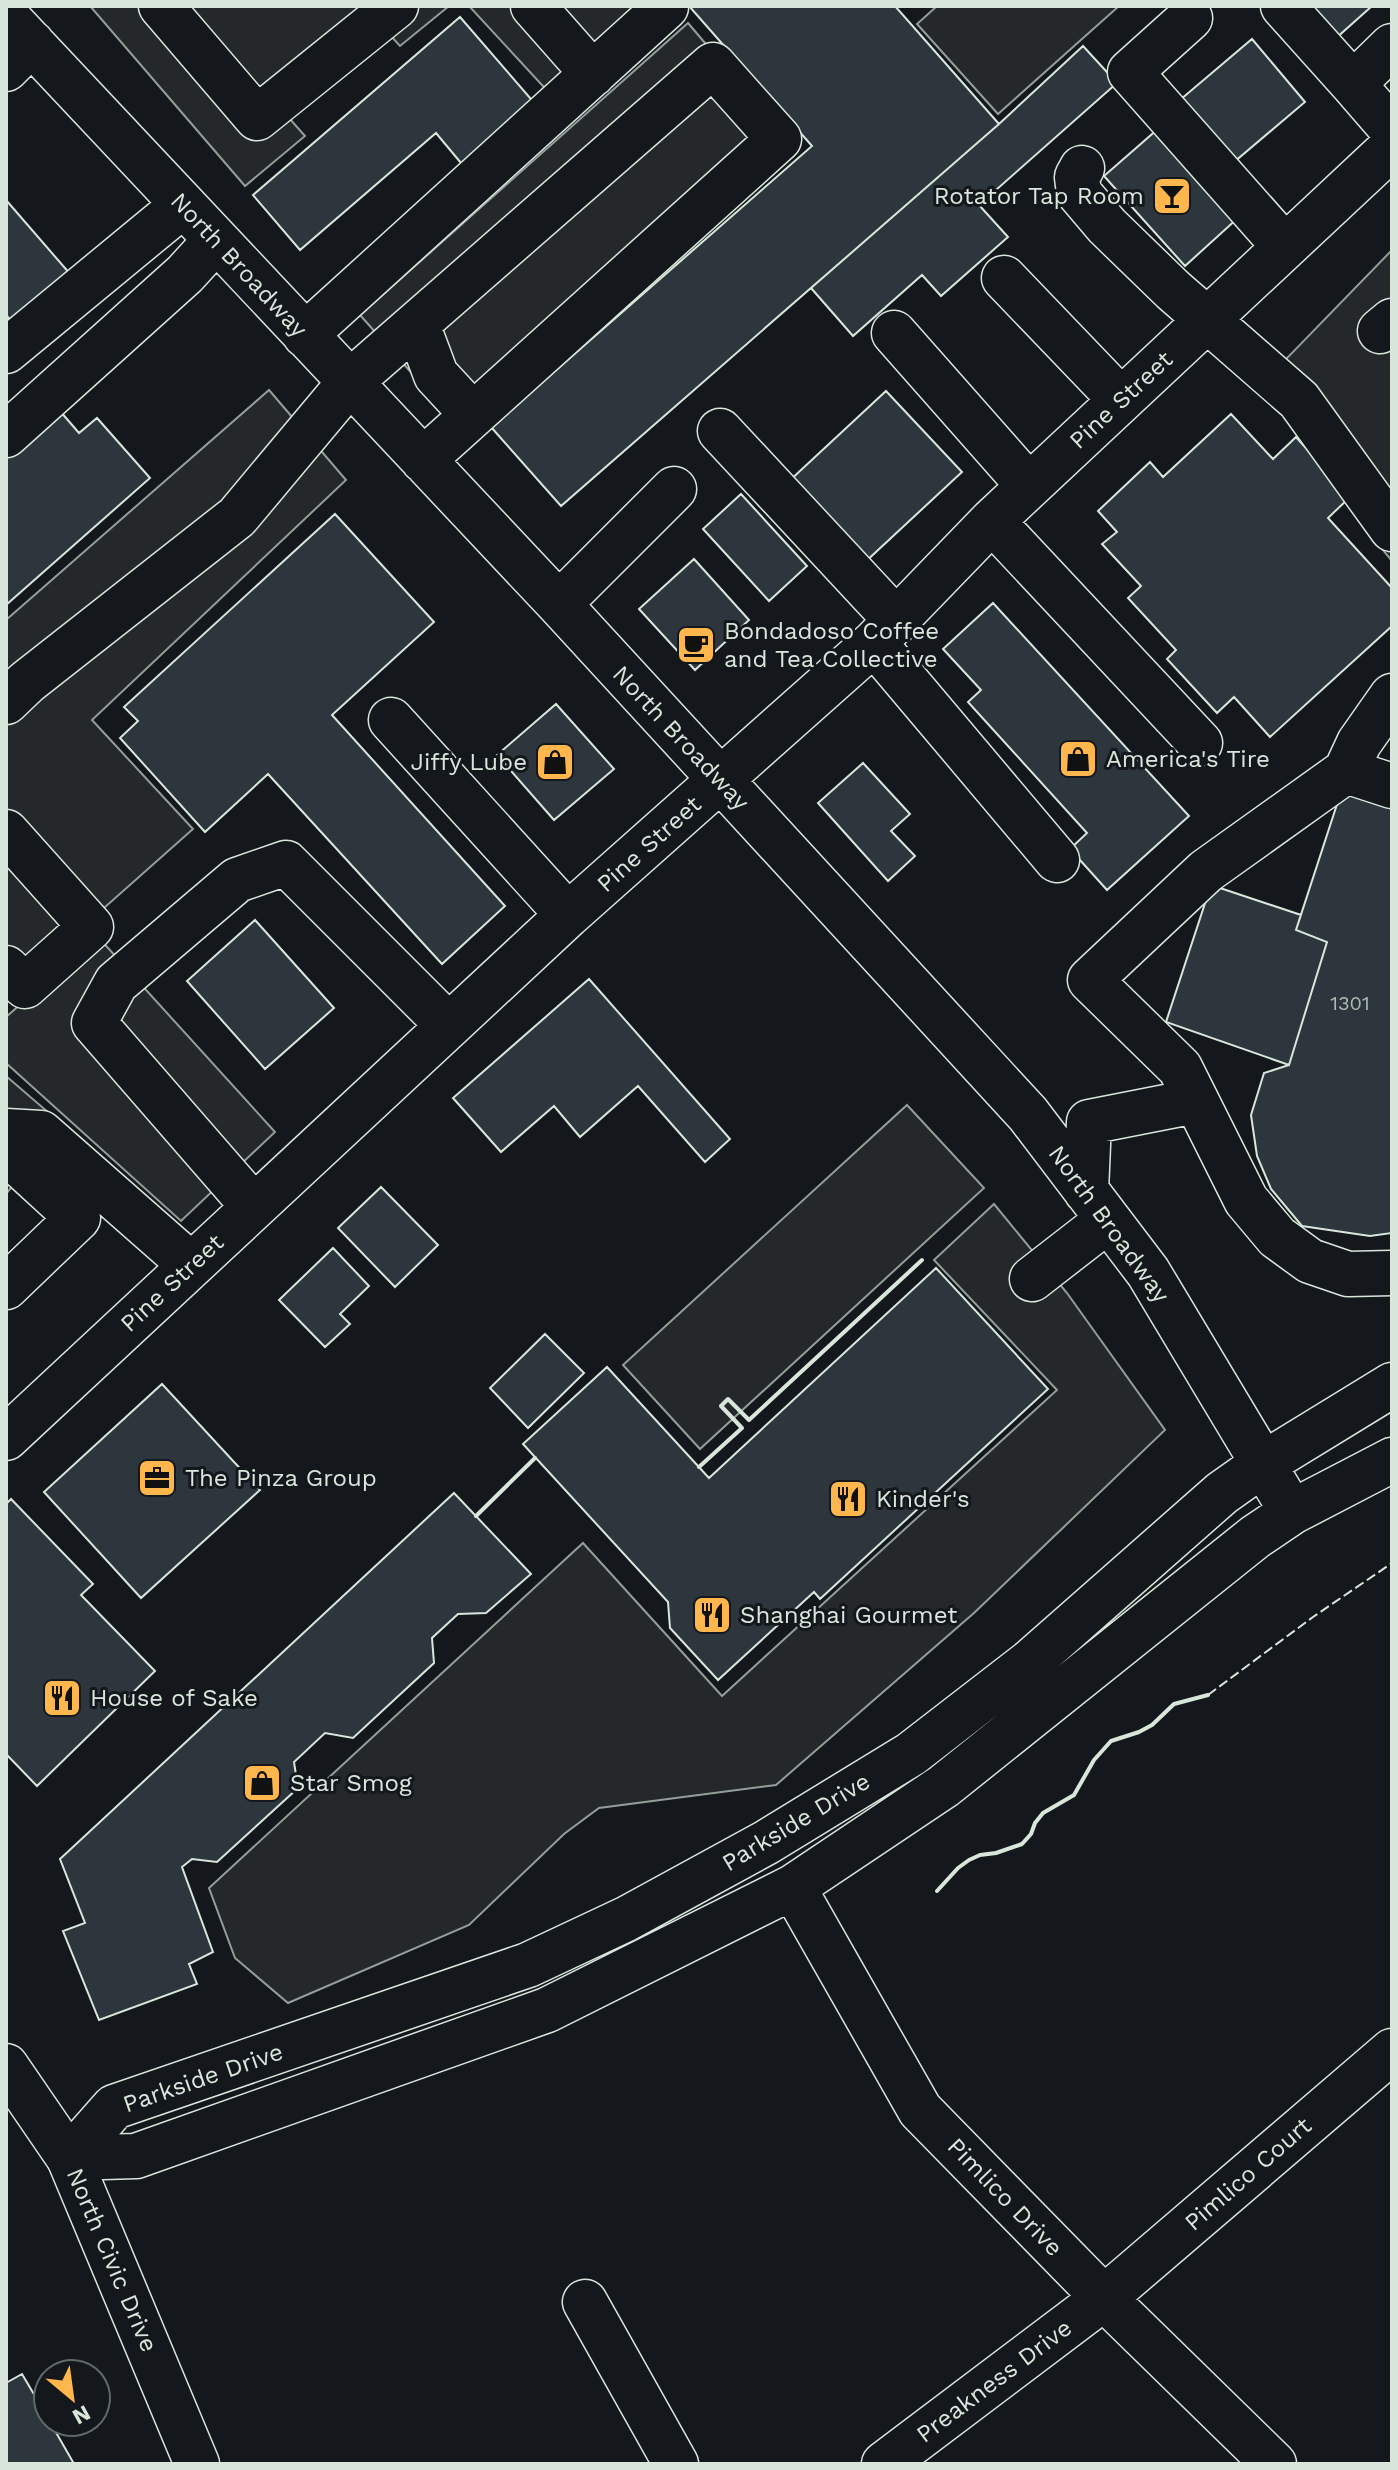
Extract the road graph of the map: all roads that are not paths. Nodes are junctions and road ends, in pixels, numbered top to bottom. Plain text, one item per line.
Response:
1 (161, 6) edge
2 (396, 6) edge
3 (533, 6) edge
4 (1283, 6) edge
5 (665, 7) edge
6 (1190, 18) dead end
7 (15, 30) edge
8 (1392, 46) edge
9 (593, 74) junction
10 (1353, 84) junction
11 (1392, 129) edge
12 (1392, 147) edge
13 (1082, 168) dead end
14 (183, 205) junction
15 (216, 240) junction
16 (1285, 247) junction
17 (1004, 278) dead end
18 (1208, 319) junction
19 (417, 324) junction
20 (894, 333) dead end
21 (305, 335) junction
22 (6, 351) edge
23 (350, 382) junction
24 (1121, 400) junction
25 (473, 415) junction
26 (720, 431) dead end
27 (6, 435) edge
28 (423, 460) junction
29 (1029, 486) junction
30 (674, 489) dead end
31 (992, 521) junction
32 (1392, 529) edge
33 (559, 604) junction
34 (886, 632) junction
35 (1392, 696) edge
36 (6, 702) edge
37 (391, 720) dead end
38 (1200, 743) dead end
39 (1346, 771) junction
40 (719, 780) junction
41 (1392, 786) edge
42 (6, 832) edge
43 (1057, 860) dead end
44 (568, 915) junction
45 (6, 968) edge
46 (449, 1026) junction
47 (1196, 1101) junction
48 (6, 1131) edge
49 (6, 1152) edge
50 (1097, 1206) junction
51 (254, 1207) junction
52 (191, 1265) junction
53 (1392, 1273) edge
54 (1032, 1279) dead end
55 (6, 1287) edge
56 (1392, 1385) edge
57 (6, 1438) edge
58 (1392, 1460) edge
59 (1263, 1464) junction
60 (1292, 1512) junction
61 (793, 1887) junction
62 (1392, 2051) edge
63 (6, 2066) edge
64 (69, 2158) junction
65 (1104, 2298) junction
66 (585, 2302) dead end
67 (197, 2464) edge
68 (676, 2464) edge
69 (884, 2464) edge
70 (1274, 2464) edge

1 - 2 street
3 - 9 street
4 - 10 street
5 - 9 street
6 - 16 street
7 - 14 street, North Broadway
8 - 10 street
9 - 21 street
10 - 11 street
12 - 16 street, Pine Street
13 - 18 street
14 - 15 street, North Broadway
14 - 22 street
15 - 21 street, North Broadway
15 - 27 street
16 - 18 street, Pine Street
17 - 24 street
18 - 24 street, Pine Street
18 - 32 street
19 - 23 street
19 - 25 street
19 - 25 street
20 - 29 street
21 - 23 street, North Broadway
23 - 28 street, North Broadway
23 - 36 street
24 - 29 street, Pine Street
25 - 28 street
26 - 34 street
28 - 33 street, North Broadway
29 - 31 street, Pine Street
30 - 33 street
31 - 34 street, Pine Street
31 - 38 street
33 - 40 street, North Broadway
34 - 40 street, Pine Street
34 - 43 street
35 - 39 street
37 - 44 street
39 - 41 street
39 - 47 street
40 - 44 street, Pine Street
40 - 50 street, North Broadway
42 - 45 street
44 - 46 street, Pine Street
46 - 51 street, Pine Street
46 - 51 street
47 - 50 street
47 - 53 street
48 - 52 street
49 - 55 street
50 - 54 street
50 - 59 street, North Broadway
51 - 52 street, Pine Street
52 - 57 street, Pine Street
56 - 59 street, Parkside Drive
58 - 60 street, Parkside Drive
59 - 60 street, North Broadway
59 - 64 street, Parkside Drive
60 - 61 street, Parkside Drive
61 - 64 street, Parkside Drive
61 - 65 street, Pimlico Drive
62 - 65 street, Pimlico Court
63 - 64 street, North Civic Drive
64 - 67 street, North Civic Drive
65 - 69 street, Preakness Drive
65 - 70 street, Pimlico Drive
66 - 68 street

